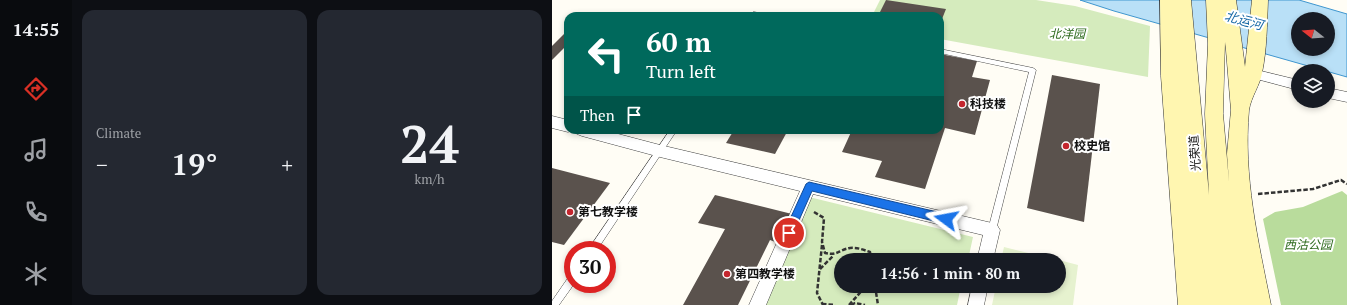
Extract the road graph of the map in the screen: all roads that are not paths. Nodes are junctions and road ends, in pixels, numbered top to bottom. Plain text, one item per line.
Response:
1 (1168, 0) edge
2 (1183, 0) edge
3 (1214, 0) edge
4 (1228, 0) edge
5 (1260, 0) edge
6 (1176, 36) junction
7 (1226, 47) junction
8 (944, 52) edge
9 (1253, 74) junction
10 (1291, 83) edge
11 (1335, 94) edge
12 (1347, 97) edge
13 (1240, 110) junction
14 (552, 122) edge
15 (564, 125) edge
16 (597, 134) edge
17 (671, 134) edge
18 (660, 151) junction
19 (809, 187) junction
20 (992, 230) junction
21 (598, 241) edge
22 (987, 253) edge
23 (564, 291) edge
24 (979, 293) edge
25 (554, 305) edge
26 (757, 305) edge
27 (976, 305) edge
28 (1190, 305) edge
29 (1212, 305) edge
30 (1235, 305) edge
31 (1259, 305) edge

1 - 6 main road
2 - 6 main road, 光荣道
3 - 7 main road, 光荣道
4 - 7 main road
5 - 9 main road
6 - 28 main road
6 - 29 main road, 光荣道
7 - 13 main road
7 - 30 main road, 光荣道
8 - 20 lane
9 - 10 street
9 - 13 main road
11 - 12 street
13 - 31 main road
14 - 15 street
16 - 18 street
17 - 18 lane
18 - 19 street
18 - 21 lane
19 - 20 street
19 - 26 street
20 - 22 street
23 - 25 lane
24 - 27 street

